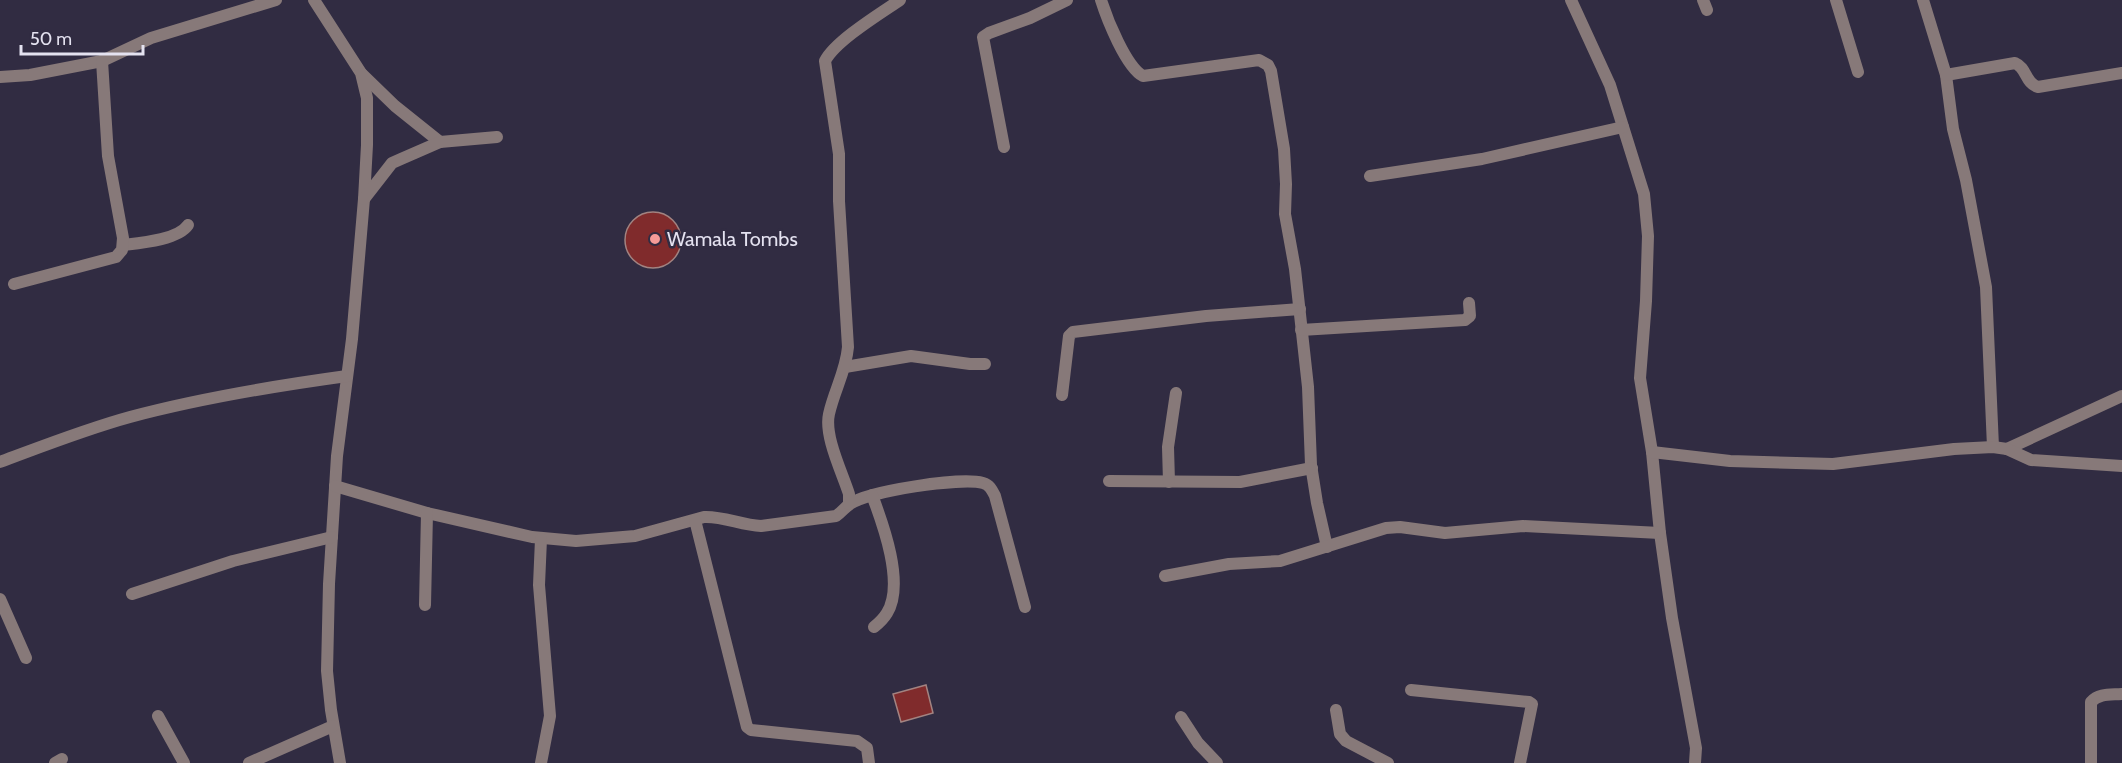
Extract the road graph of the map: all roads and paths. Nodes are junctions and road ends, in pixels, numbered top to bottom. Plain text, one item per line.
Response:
1 (276, 0) edge
2 (314, 0) edge
3 (900, 0) edge
4 (1067, 0) edge
5 (1101, 0) edge
6 (1571, 0) edge
7 (1836, 0) edge
8 (1923, 0) edge
9 (102, 61) junction
10 (1858, 72) dead end
11 (2122, 73) edge
12 (361, 74) junction
13 (1946, 75) junction
14 (0, 77) edge
15 (1623, 127) junction
16 (497, 137) dead end
17 (440, 142) junction
18 (1004, 147) dead end
19 (1370, 176) dead end
20 (364, 199) junction
21 (188, 225) dead end
22 (123, 245) junction
23 (14, 284) dead end
24 (1469, 303) dead end
25 (1299, 309) junction
26 (1301, 330) junction
27 (985, 364) dead end
28 (845, 367) junction
29 (347, 376) junction
30 (1176, 393) dead end
31 (1062, 395) dead end
32 (2122, 396) edge
33 (1993, 447) junction
34 (2007, 449) junction
35 (1652, 452) junction
36 (0, 462) edge
37 (2122, 466) edge
38 (1312, 468) junction
39 (1109, 481) dead end
40 (1169, 482) junction
41 (335, 486) junction
42 (872, 495) junction
43 (849, 504) junction
44 (427, 513) junction
45 (695, 520) junction
46 (1660, 533) junction
47 (332, 537) junction
48 (541, 538) junction
49 (1327, 547) junction
50 (1165, 576) dead end
51 (132, 594) dead end
52 (0, 599) edge
53 (425, 605) dead end
54 (1025, 607) dead end
55 (874, 627) dead end
56 (26, 658) dead end
57 (1411, 690) dead end
58 (2122, 694) edge
59 (1336, 710) dead end
60 (158, 716) dead end
61 (1181, 717) dead end
62 (333, 726) junction
63 (184, 763) edge
64 (249, 763) edge
65 (340, 763) edge
66 (541, 763) edge
67 (869, 763) edge
68 (1217, 763) edge
69 (1389, 763) edge
70 (1520, 763) edge
71 (1695, 763) edge
72 (2091, 763) edge

1 - 9 street
2 - 12 street
3 - 28 street
4 - 18 street
5 - 25 street
6 - 15 street
7 - 10 street
8 - 13 street
9 - 14 street
9 - 22 street
11 - 13 street
12 - 17 street
12 - 20 street
13 - 33 street
15 - 19 street
15 - 35 street
16 - 17 street
17 - 20 street
20 - 29 street
21 - 22 street
22 - 23 street
24 - 26 street
25 - 26 street
25 - 31 street
26 - 38 street
27 - 28 street
28 - 43 street
29 - 36 street
29 - 41 street
30 - 40 street
32 - 34 street
33 - 34 street
33 - 35 street
34 - 37 street
35 - 46 street
38 - 40 street
38 - 49 street
39 - 40 street
41 - 44 street
41 - 47 street
42 - 43 street
42 - 54 street
42 - 55 street
43 - 45 street
44 - 48 street
44 - 53 street
45 - 48 street
45 - 67 street
46 - 49 street
46 - 71 street
47 - 51 street
47 - 62 street
48 - 66 street
49 - 50 street
52 - 56 street
57 - 70 street
58 - 72 street
59 - 69 street
60 - 63 street
61 - 68 street
62 - 64 street
62 - 65 street

